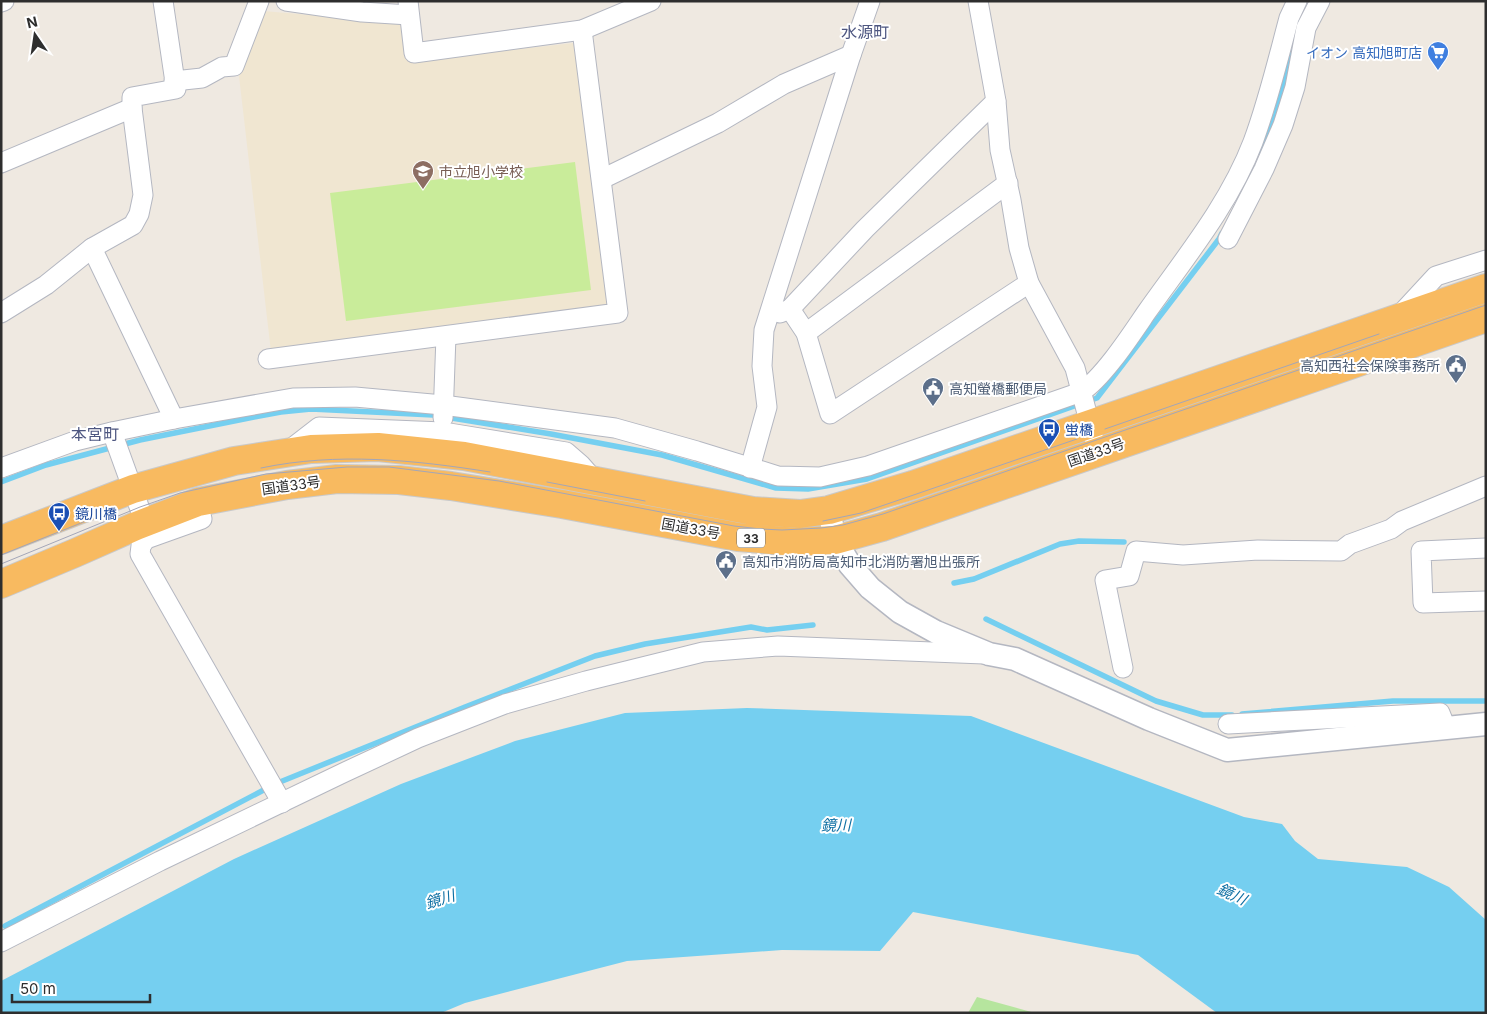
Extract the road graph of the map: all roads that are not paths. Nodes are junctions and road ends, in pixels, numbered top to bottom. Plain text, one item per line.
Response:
1 (163, 1) edge
2 (258, 1) edge
3 (286, 1) edge
4 (651, 1) edge
5 (870, 1) edge
6 (978, 1) edge
7 (1297, 1) edge
8 (1320, 1) edge
9 (408, 8) edge
10 (582, 30) junction
11 (851, 55) junction
12 (174, 81) junction
13 (1279, 99) junction
14 (996, 101) junction
15 (132, 108) junction
16 (1, 163) edge
17 (602, 179) junction
18 (1008, 183) junction
19 (92, 248) junction
20 (1486, 260) edge
21 (1030, 283) junction
22 (1486, 288) edge
23 (790, 309) junction
24 (1, 313) edge
25 (768, 318) junction
26 (1397, 318) junction
27 (1486, 318) edge
28 (806, 333) junction
29 (446, 336) junction
30 (268, 359) dead end
31 (1085, 405) junction
32 (443, 418) junction
33 (174, 419) junction
34 (115, 442) junction
35 (1098, 451) junction
36 (287, 452) junction
37 (1, 468) edge
38 (750, 468) junction
39 (595, 481) junction
40 (1486, 486) edge
41 (133, 489) junction
42 (198, 502) junction
43 (829, 510) junction
44 (145, 522) junction
45 (1, 540) edge
46 (835, 540) junction
47 (1486, 548) edge
48 (1, 584) edge
49 (1486, 601) edge
50 (989, 654) junction
51 (1123, 668) dead end
52 (1228, 724) dead end
53 (1486, 724) edge
54 (1446, 728) junction
55 (282, 803) junction
56 (1, 942) edge

1 - 12 street
2 - 12 street
3 - 9 street
4 - 10 street
5 - 11 street
6 - 14 street
7 - 13 street
8 - 13 street
9 - 10 street
10 - 17 street
11 - 17 street
11 - 25 street
12 - 15 street
13 - 31 street
14 - 18 street
14 - 23 street
15 - 16 street
15 - 19 street
17 - 29 street
18 - 21 street
18 - 28 street
19 - 24 street
19 - 33 street
20 - 26 street
21 - 28 street
21 - 31 street
22 - 26 highway, 国道33号 / 33
23 - 25 street
23 - 28 street
25 - 38 street
26 - 31 highway, 国道33号 / 33
27 - 35 highway, 国道33号 / 33
29 - 30 street
29 - 32 street
31 - 35 street
31 - 38 street
31 - 43 highway, 国道33号 / 33
32 - 33 street
32 - 36 street
32 - 38 street
32 - 39 street
33 - 34 street
34 - 37 street
34 - 41 street
35 - 46 highway, 国道33号 / 33
36 - 39 highway, 国道33号 / 33
36 - 41 highway, 国道33号 / 33
39 - 43 highway, 国道33号 / 33
40 - 51 street
41 - 44 street
41 - 45 highway, 国道33号 / 33
42 - 44 highway, 国道33号 / 33
42 - 46 highway, 国道33号 / 33
42 - 55 street
43 - 46 street
44 - 48 highway, 国道33号 / 33
46 - 50 street
47 - 49 street
50 - 54 street
50 - 55 street
52 - 54 street
53 - 54 street
55 - 56 street

